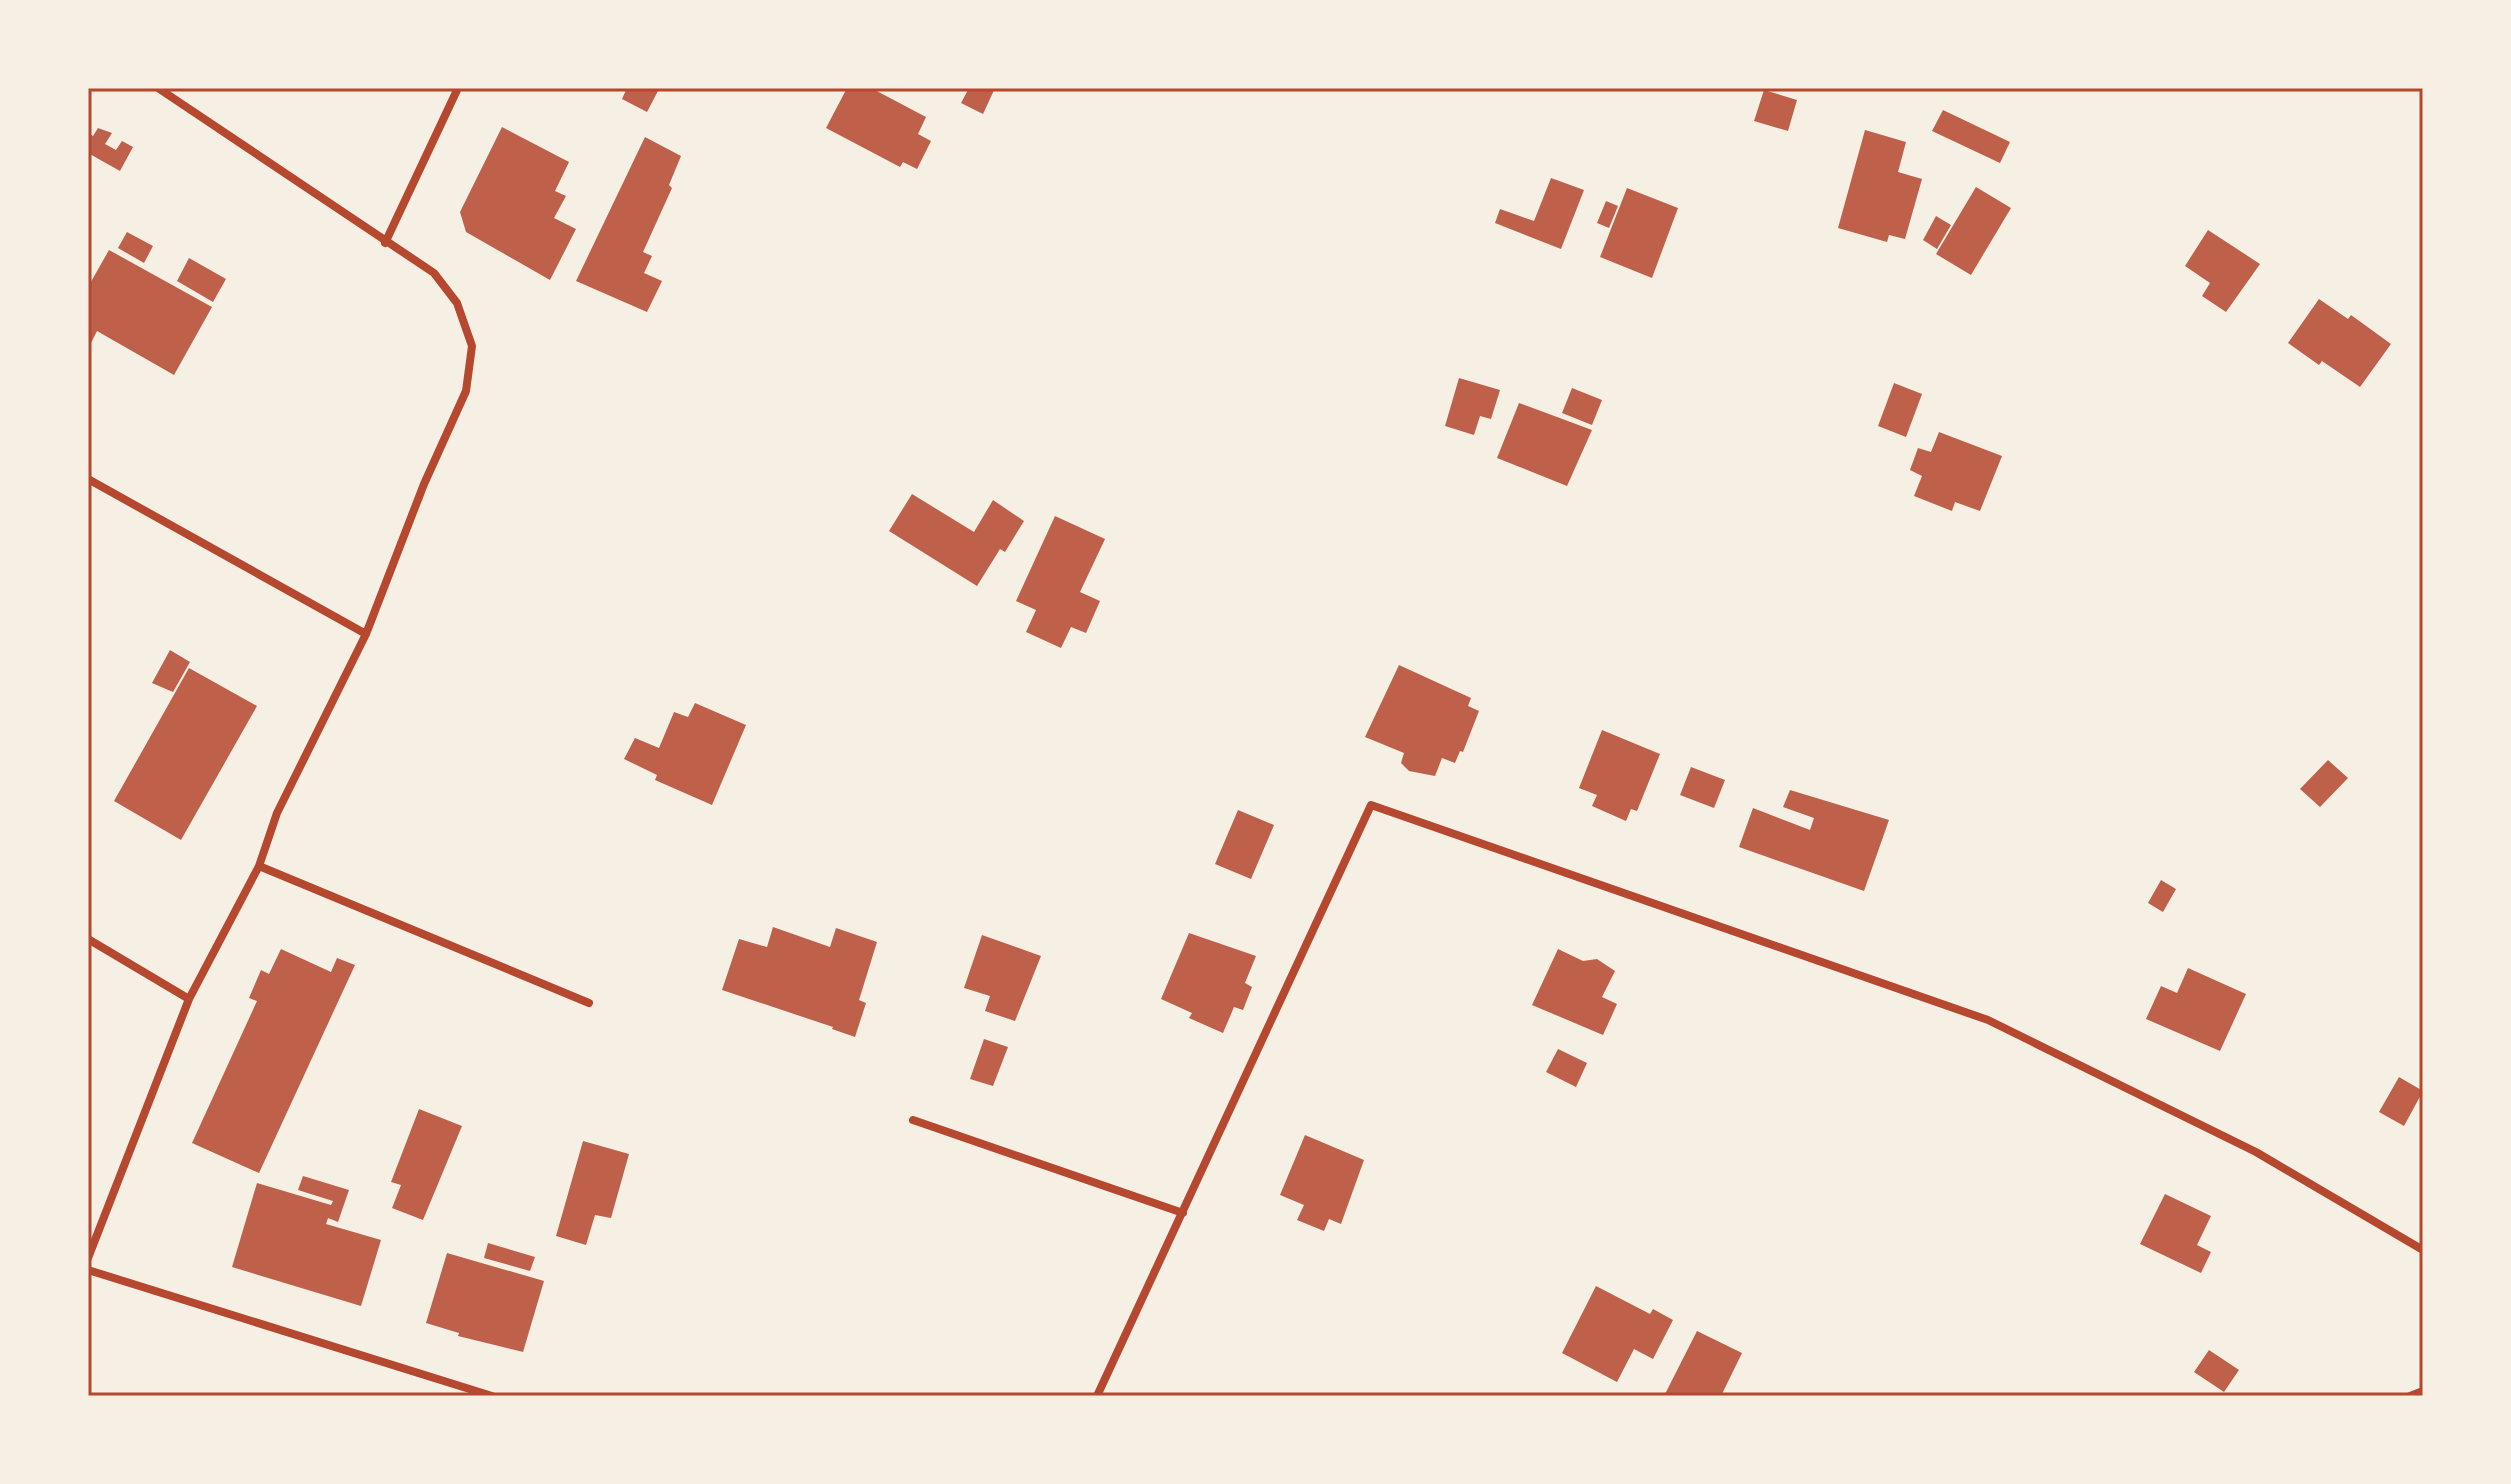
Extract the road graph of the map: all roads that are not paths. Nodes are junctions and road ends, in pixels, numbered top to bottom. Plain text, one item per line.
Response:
1 (158, 88) edge
2 (458, 88) edge
3 (385, 243) junction
4 (88, 479) edge
5 (366, 634) junction
6 (259, 866) junction
7 (88, 939) edge
8 (189, 999) junction
9 (589, 1003) dead end
10 (913, 1120) dead end
11 (1183, 1213) junction
12 (2423, 1250) edge
13 (88, 1258) edge
14 (88, 1270) edge
15 (2423, 1391) edge
16 (492, 1396) edge
17 (1097, 1396) edge
18 (2410, 1396) edge

1 - 3 street
2 - 3 street
3 - 5 street
4 - 5 street
5 - 6 street
6 - 8 street
6 - 9 street
7 - 8 street
8 - 13 street
10 - 11 street
11 - 12 street
11 - 17 street
14 - 16 street
15 - 18 street

